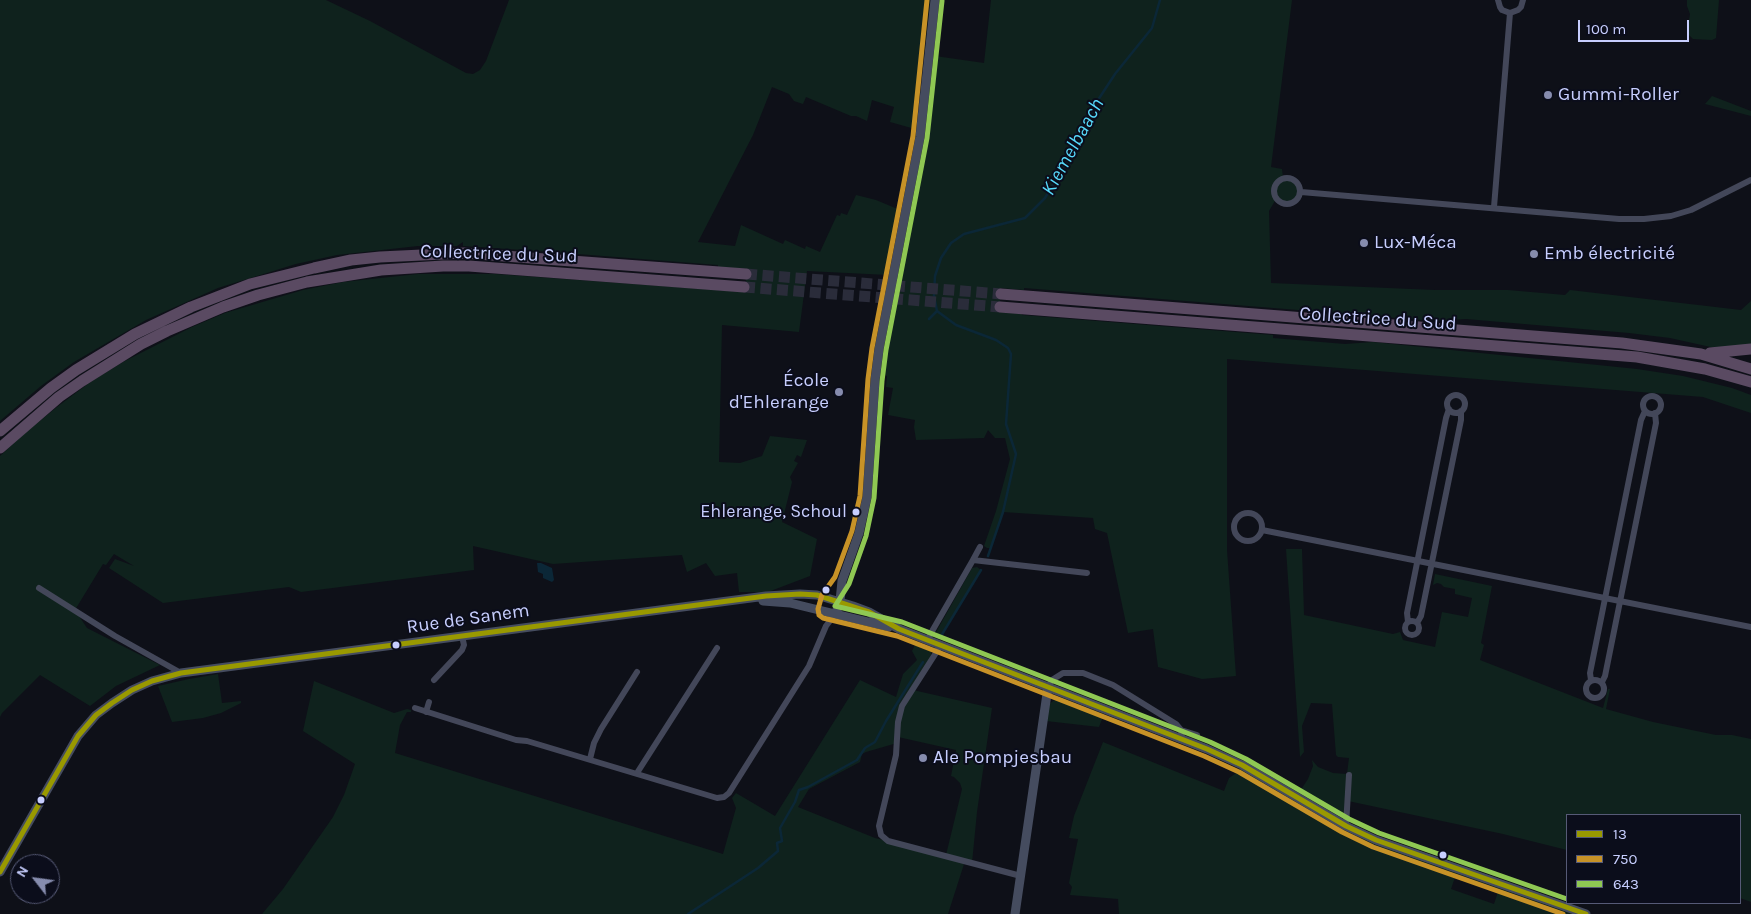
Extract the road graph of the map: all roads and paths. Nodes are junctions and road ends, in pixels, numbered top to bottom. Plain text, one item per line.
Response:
1 (936, 0) edge
2 (1498, 0) edge
3 (1523, 0) edge
4 (1510, 13) junction
5 (1751, 180) edge
6 (1301, 192) junction
7 (1494, 207) junction
8 (746, 274) tunnel mouth
9 (744, 287) tunnel mouth
10 (1001, 294) tunnel mouth
11 (1000, 307) tunnel mouth
12 (1751, 349) edge
13 (1700, 354) junction
14 (1751, 369) edge
15 (1750, 382) edge
16 (1450, 409) junction
17 (1461, 411) junction
18 (1645, 411) junction
19 (1656, 412) junction
20 (0, 431) edge
21 (0, 448) edge
22 (1262, 530) junction
23 (980, 547) dead end
24 (973, 560) junction
25 (1418, 561) junction
26 (1432, 564) junction
27 (1087, 573) dead end
28 (842, 581) junction
29 (39, 588) dead end
30 (829, 598) junction
31 (1605, 598) junction
32 (730, 601) junction
33 (840, 601) junction
34 (1620, 601) junction
35 (825, 610) junction
36 (836, 613) junction
37 (1408, 622) junction
38 (1417, 623) junction
39 (826, 626) junction
40 (1751, 627) edge
41 (899, 629) junction
42 (462, 636) junction
43 (927, 640) junction
44 (941, 645) junction
45 (717, 648) dead end
46 (637, 672) dead end
47 (181, 673) junction
48 (434, 680) dead end
49 (1591, 680) junction
50 (1602, 682) junction
51 (1048, 687) junction
52 (429, 702) dead end
53 (414, 708) dead end
54 (426, 712) junction
55 (1182, 735) junction
56 (1197, 735) dead end
57 (590, 759) junction
58 (637, 773) junction
59 (1349, 775) dead end
60 (1346, 826) junction
61 (0, 872) edge
62 (1021, 876) junction
63 (1015, 914) edge
64 (1586, 914) edge

1 - 28 main road
2 - 4 street
3 - 4 street
4 - 7 street
5 - 7 street
6 - 6 street
6 - 7 street
8 - 20 highway, Collectrice du Sud
9 - 21 highway, Collectrice du Sud
10 - 13 highway, Collectrice du Sud
11 - 15 highway, Collectrice du Sud
12 - 13 highway
13 - 14 highway, Collectrice du Sud
16 - 17 street
16 - 17 street
16 - 25 street
17 - 26 street
18 - 19 street
18 - 19 street
18 - 31 street
19 - 34 street
22 - 22 street
22 - 25 street
23 - 24 street
24 - 27 street
24 - 43 street
25 - 26 street
25 - 37 street
26 - 31 street
26 - 38 street
28 - 30 main road
28 - 33 main road
29 - 47 street
30 - 32 main road, Rue de Sanem
30 - 33 main road, Rue de Sanem
30 - 35 main road
31 - 34 street
31 - 49 street
32 - 35 main road, Rue de Sanem
32 - 42 main road, Rue de Sanem
33 - 36 main road
33 - 41 main road, Rue de Sanem
34 - 40 street
34 - 50 street
35 - 36 main road, Rue de Sanem
35 - 39 street
36 - 39 street
36 - 41 main road, Rue de Sanem
37 - 38 street
37 - 38 street
39 - 58 street
41 - 43 main road
42 - 47 main road, Rue de Sanem
42 - 48 street
43 - 44 main road
44 - 51 main road
44 - 62 street
45 - 58 street
46 - 57 street
47 - 61 main road, Rue de Sanem
49 - 50 street
49 - 50 street
51 - 55 main road
51 - 55 street
51 - 62 main road
52 - 54 street
53 - 54 street
54 - 57 street
55 - 56 street
55 - 60 main road
57 - 58 street
59 - 60 street
60 - 64 main road
62 - 63 main road

